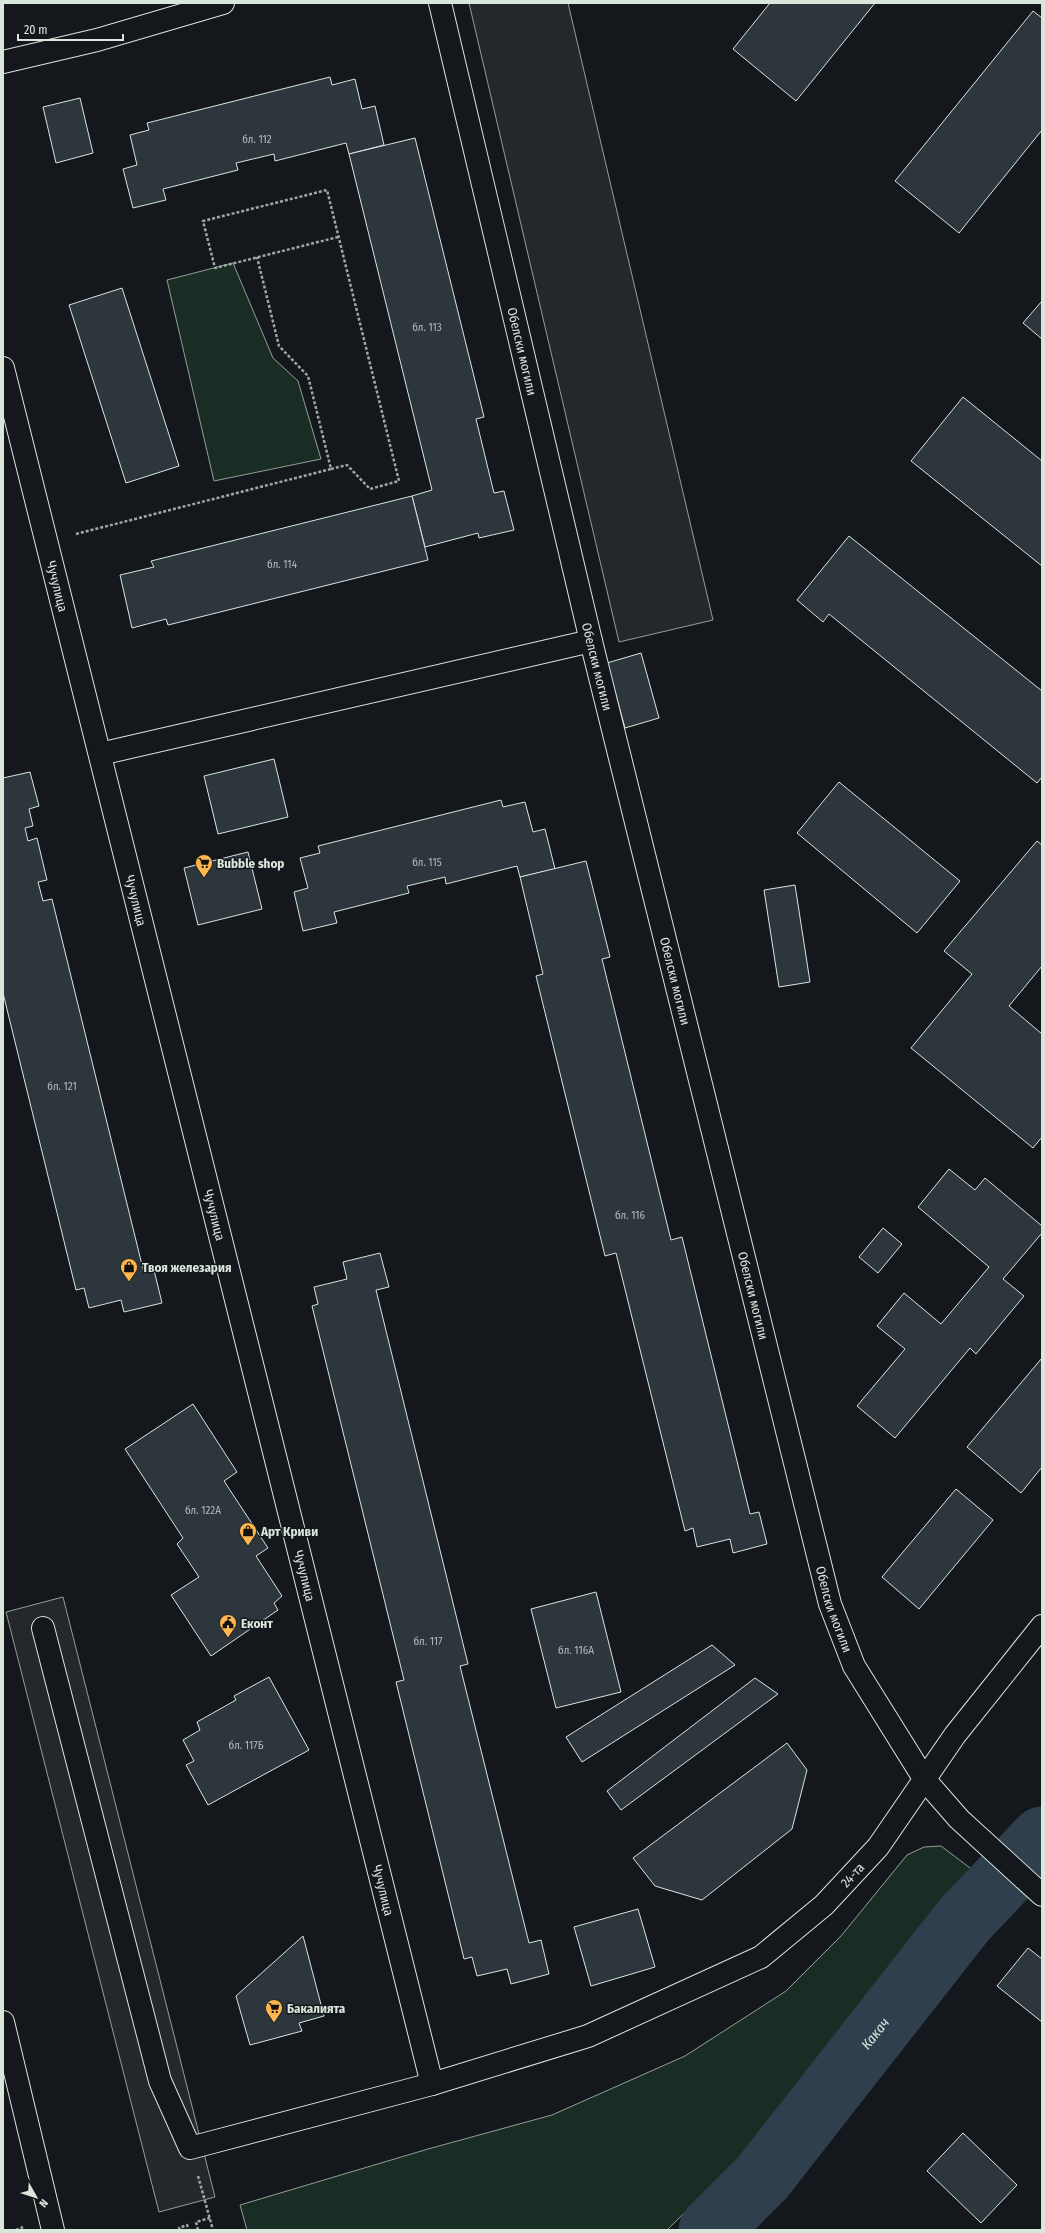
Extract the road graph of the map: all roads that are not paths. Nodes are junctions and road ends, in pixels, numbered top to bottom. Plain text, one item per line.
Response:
1 (223, 3) edge
2 (440, 3) edge
3 (3, 62) edge
4 (3, 368) edge
5 (591, 641) junction
6 (100, 754) junction
7 (1042, 1626) edge
8 (43, 1628) dead end
9 (925, 1780) junction
10 (1042, 1895) edge
11 (3, 2022) edge
12 (432, 2084) junction
13 (53, 2230) edge

1 - 3 street
2 - 5 street, Обелски могили
4 - 6 street, Чучулица
5 - 6 street
5 - 9 street, Обелски могили
6 - 12 street, Чучулица
7 - 9 street, 24-та
8 - 12 street, 24-та
9 - 10 street, Обелски могили
9 - 12 street, 24-та
11 - 13 street

